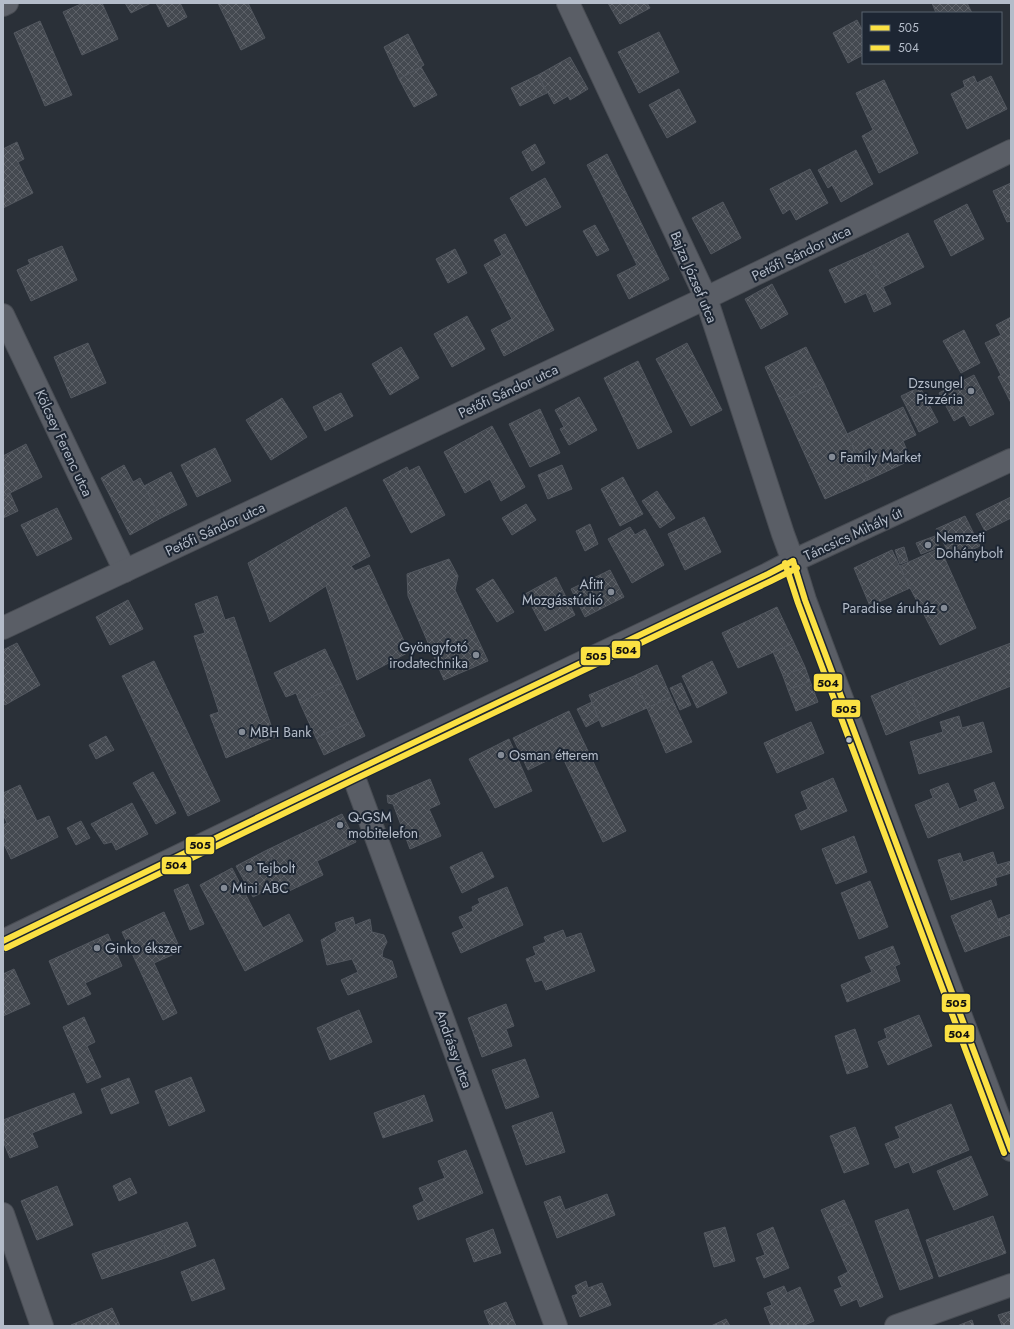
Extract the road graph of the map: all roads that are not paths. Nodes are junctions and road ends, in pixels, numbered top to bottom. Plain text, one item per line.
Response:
1 (7, 3) edge
2 (568, 3) edge
3 (3, 5) edge
4 (1011, 151) edge
5 (706, 298) junction
6 (3, 315) edge
7 (1011, 460) edge
8 (793, 561) junction
9 (125, 572) junction
10 (3, 628) edge
11 (352, 772) junction
12 (3, 941) edge
13 (1011, 1150) edge
14 (3, 1214) edge
15 (1011, 1285) edge
16 (42, 1326) edge
17 (556, 1326) edge
18 (896, 1326) edge

1 - 3 street
2 - 5 street, Bajza József utca
4 - 5 street, Petőfi Sándor utca
5 - 8 street, Bajza József utca
5 - 9 street, Petőfi Sándor utca
6 - 9 street, Kölcsey Ferenc utca
7 - 8 street, Táncsics Mihály út
8 - 11 street, Táncsics Mihály út
8 - 13 street, Bajza József utca
9 - 10 street, Petőfi Sándor utca
11 - 12 street, Táncsics Mihály út
11 - 17 street, Andrássy utca
14 - 16 street
15 - 18 street

